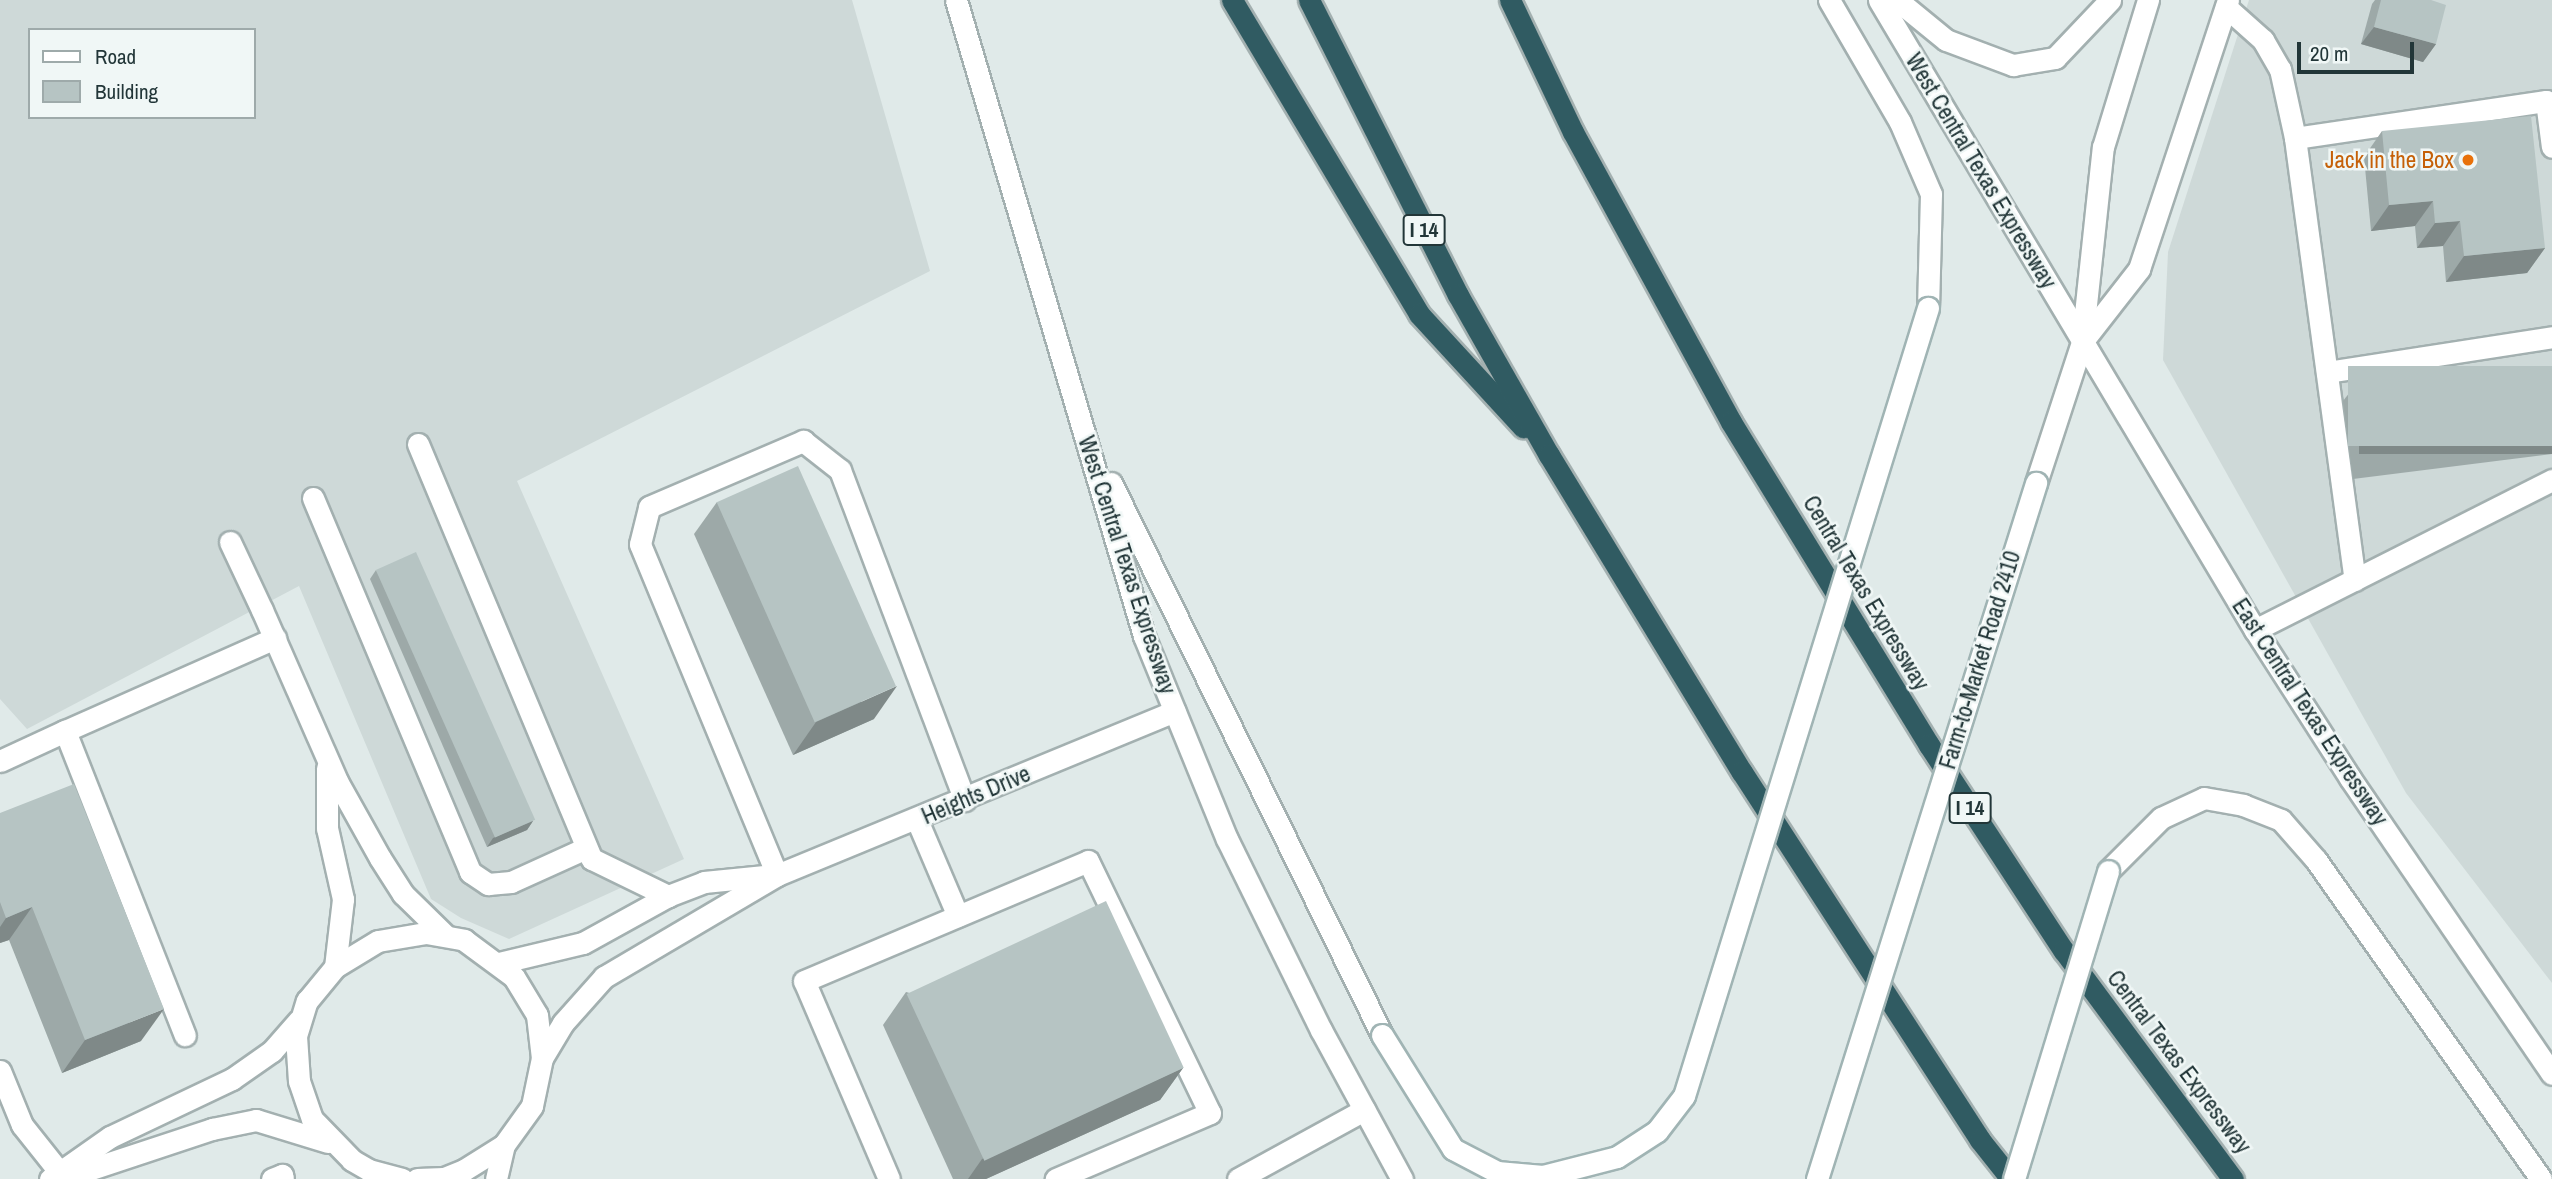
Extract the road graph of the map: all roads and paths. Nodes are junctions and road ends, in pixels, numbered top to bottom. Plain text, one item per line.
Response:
1 (956, 0) edge
2 (1232, 0) edge
3 (1309, 0) edge
4 (1510, 0) edge
5 (1829, 0) edge
6 (1879, 0) edge
7 (1897, 0) edge
8 (2110, 0) edge
9 (2148, 0) edge
10 (2227, 3) edge
11 (2295, 138) junction
12 (2552, 147) edge
13 (2552, 337) edge
14 (2082, 342) junction
15 (2327, 372) junction
16 (1084, 432) junction
17 (418, 444) dead end
18 (1549, 455) junction
19 (2552, 480) edge
20 (313, 498) dead end
21 (230, 542) dead end
22 (2355, 580) junction
23 (2256, 630) junction
24 (275, 638) junction
25 (1174, 711) junction
26 (65, 732) junction
27 (326, 755) junction
28 (0, 761) edge
29 (965, 800) junction
30 (917, 820) junction
31 (589, 853) junction
32 (777, 875) junction
33 (668, 896) junction
34 (958, 916) junction
35 (446, 936) junction
36 (499, 963) junction
37 (335, 967) junction
38 (301, 1017) junction
39 (186, 1035) dead end
40 (542, 1058) junction
41 (0, 1071) edge
42 (2552, 1074) edge
43 (1364, 1110) junction
44 (504, 1145) junction
45 (337, 1148) junction
46 (59, 1177) edge
47 (272, 1179) edge
48 (283, 1179) edge
49 (393, 1179) edge
50 (417, 1179) edge
51 (496, 1179) edge
52 (889, 1179) edge
53 (1056, 1179) edge
54 (1238, 1179) edge
55 (1402, 1179) edge
56 (1817, 1179) edge
57 (2012, 1179) edge
58 (2233, 1179) edge
59 (2542, 1179) edge

1 - 16 main road, West Central Texas Expressway
2 - 18 highway
3 - 18 highway, I 14
4 - 58 highway, Central Texas Expressway / I 14
5 - 16 main road, bridge
6 - 14 main road, West Central Texas Expressway
7 - 8 main road
9 - 14 main road, Farm-to-Market Road 2410
10 - 11 main road
10 - 14 main road, Farm-to-Market Road 2410
11 - 12 main road
11 - 15 main road
13 - 15 main road
14 - 23 main road, East Central Texas Expressway
14 - 56 main road, Farm-to-Market Road 2410, bridge
15 - 22 main road
16 - 25 main road, West Central Texas Expressway
17 - 31 main road
18 - 57 highway, I 14
19 - 22 main road
20 - 31 main road
21 - 24 main road
22 - 23 main road
23 - 42 main road, East Central Texas Expressway
24 - 26 main road
24 - 27 main road
25 - 29 main road, Heights Drive
25 - 43 main road, West Central Texas Expressway
26 - 28 main road
26 - 39 main road
27 - 35 main road
27 - 37 main road
29 - 30 main road, Heights Drive
29 - 32 main road
30 - 32 main road, Heights Drive
30 - 34 main road
31 - 33 main road
32 - 33 main road
32 - 40 main road
33 - 36 main road
34 - 52 main road
34 - 53 main road
35 - 36 main road
35 - 37 main road
36 - 40 main road
37 - 38 main road
38 - 45 main road
38 - 46 main road
40 - 44 main road
41 - 46 main road
43 - 54 main road
43 - 55 main road, West Central Texas Expressway
44 - 50 main road
44 - 51 main road
45 - 46 main road
45 - 49 main road
47 - 48 main road
57 - 59 main road, bridge

